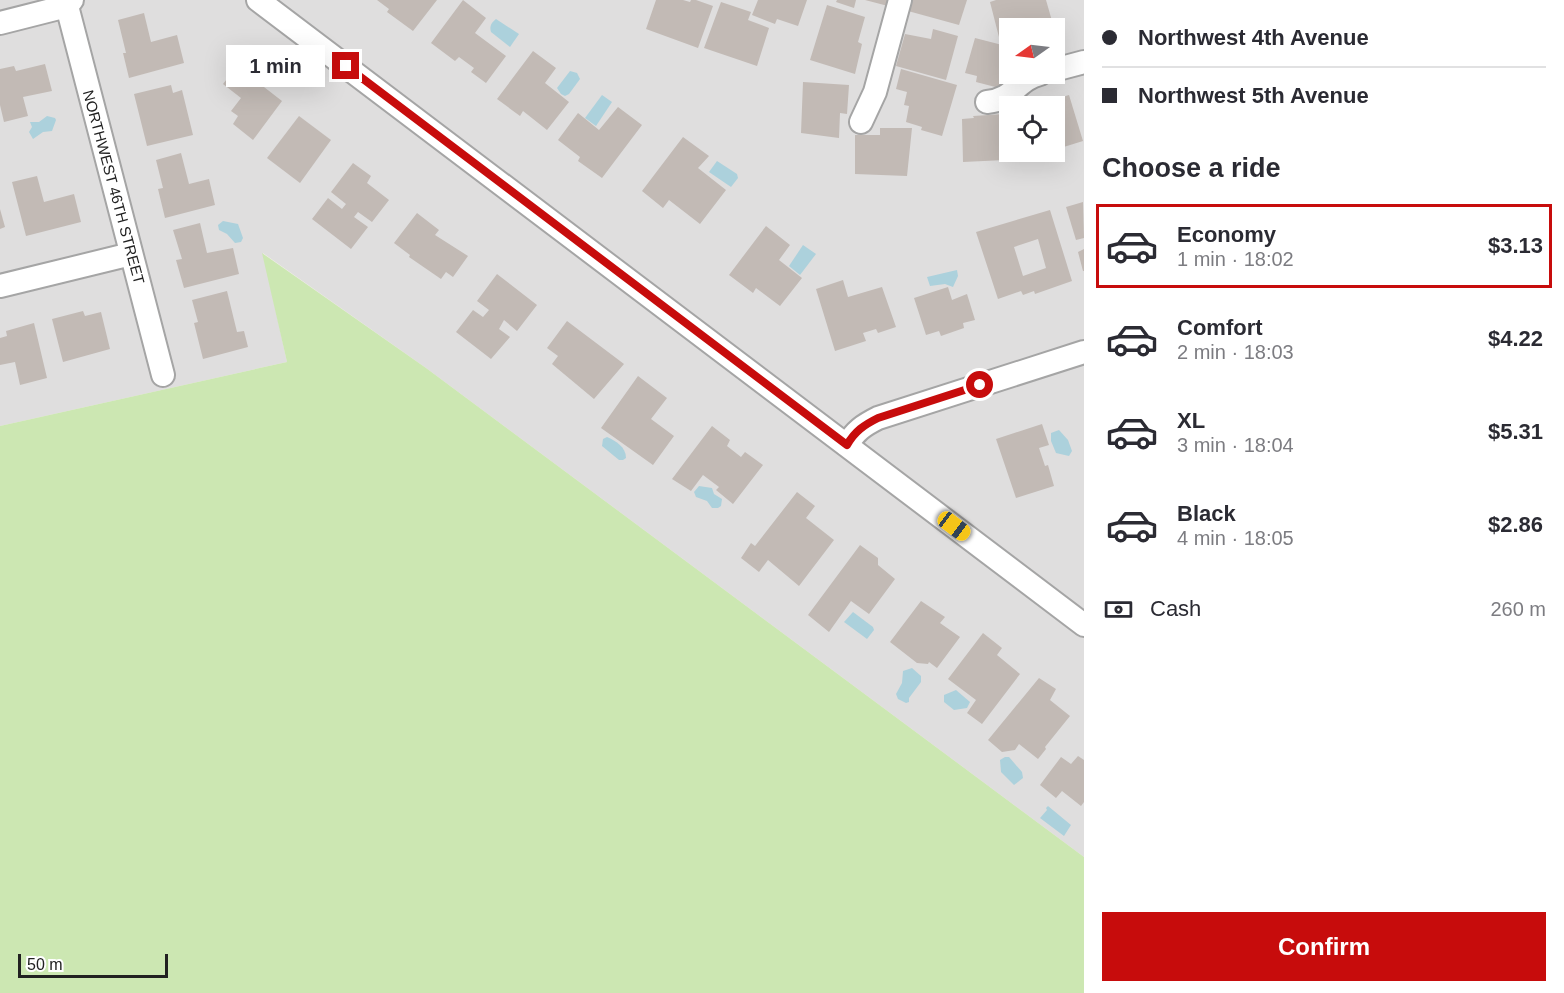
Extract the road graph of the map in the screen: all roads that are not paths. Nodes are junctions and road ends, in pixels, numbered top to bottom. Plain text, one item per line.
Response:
1 (258, 0) edge
2 (900, 0) edge
3 (69, 3) edge
4 (0, 23) edge
5 (1084, 62) edge
6 (1065, 67) edge
7 (1020, 84) edge
8 (987, 102) dead end
9 (861, 122) dead end
10 (131, 254) junction
11 (0, 286) edge
12 (1084, 352) edge
13 (163, 375) dead end
14 (847, 445) junction
15 (1084, 625) edge

1 - 14 street
2 - 9 street
3 - 4 street
3 - 10 street, NORTHWEST 46TH STREET
5 - 6 street
7 - 8 street
10 - 11 street
10 - 13 street, NORTHWEST 46TH STREET
12 - 14 street
14 - 15 street

